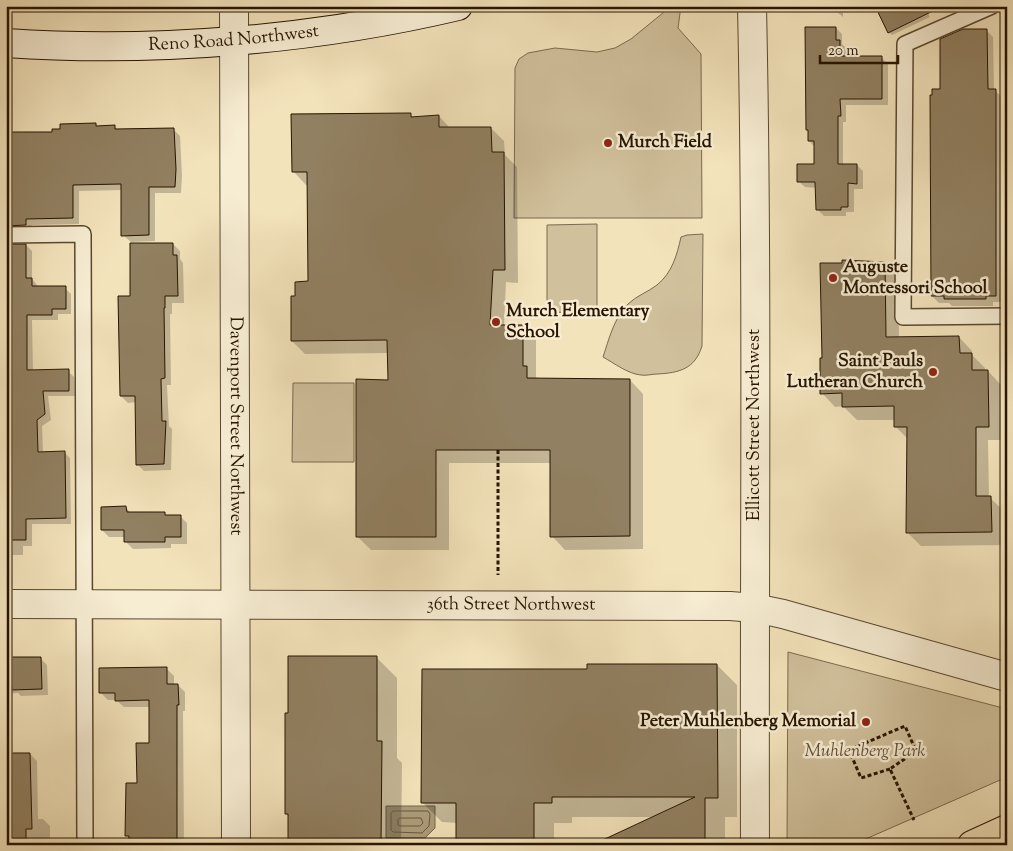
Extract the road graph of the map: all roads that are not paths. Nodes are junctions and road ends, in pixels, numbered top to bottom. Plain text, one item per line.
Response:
1 (234, 6) edge
2 (458, 6) edge
3 (752, 6) edge
4 (992, 6) edge
5 (233, 40) junction
6 (6, 43) edge
7 (6, 234) edge
8 (1007, 316) edge
9 (6, 604) edge
10 (84, 604) junction
11 (235, 604) junction
12 (754, 608) junction
13 (1007, 677) edge
14 (85, 845) edge
15 (236, 845) edge
16 (755, 845) edge

1 - 5 street, Davenport Street Northwest
2 - 5 street, Reno Road Northwest
3 - 12 street, Ellicott Street Northwest
4 - 8 lane
5 - 6 street, Reno Road Northwest
5 - 11 street, Davenport Street Northwest
7 - 10 lane
9 - 10 street, 36th Street Northwest
10 - 11 street, 36th Street Northwest
10 - 14 lane
11 - 12 street, 36th Street Northwest
11 - 15 street, Davenport Street Northwest
12 - 13 street, 36th Street Northwest
12 - 16 street, Ellicott Street Northwest

